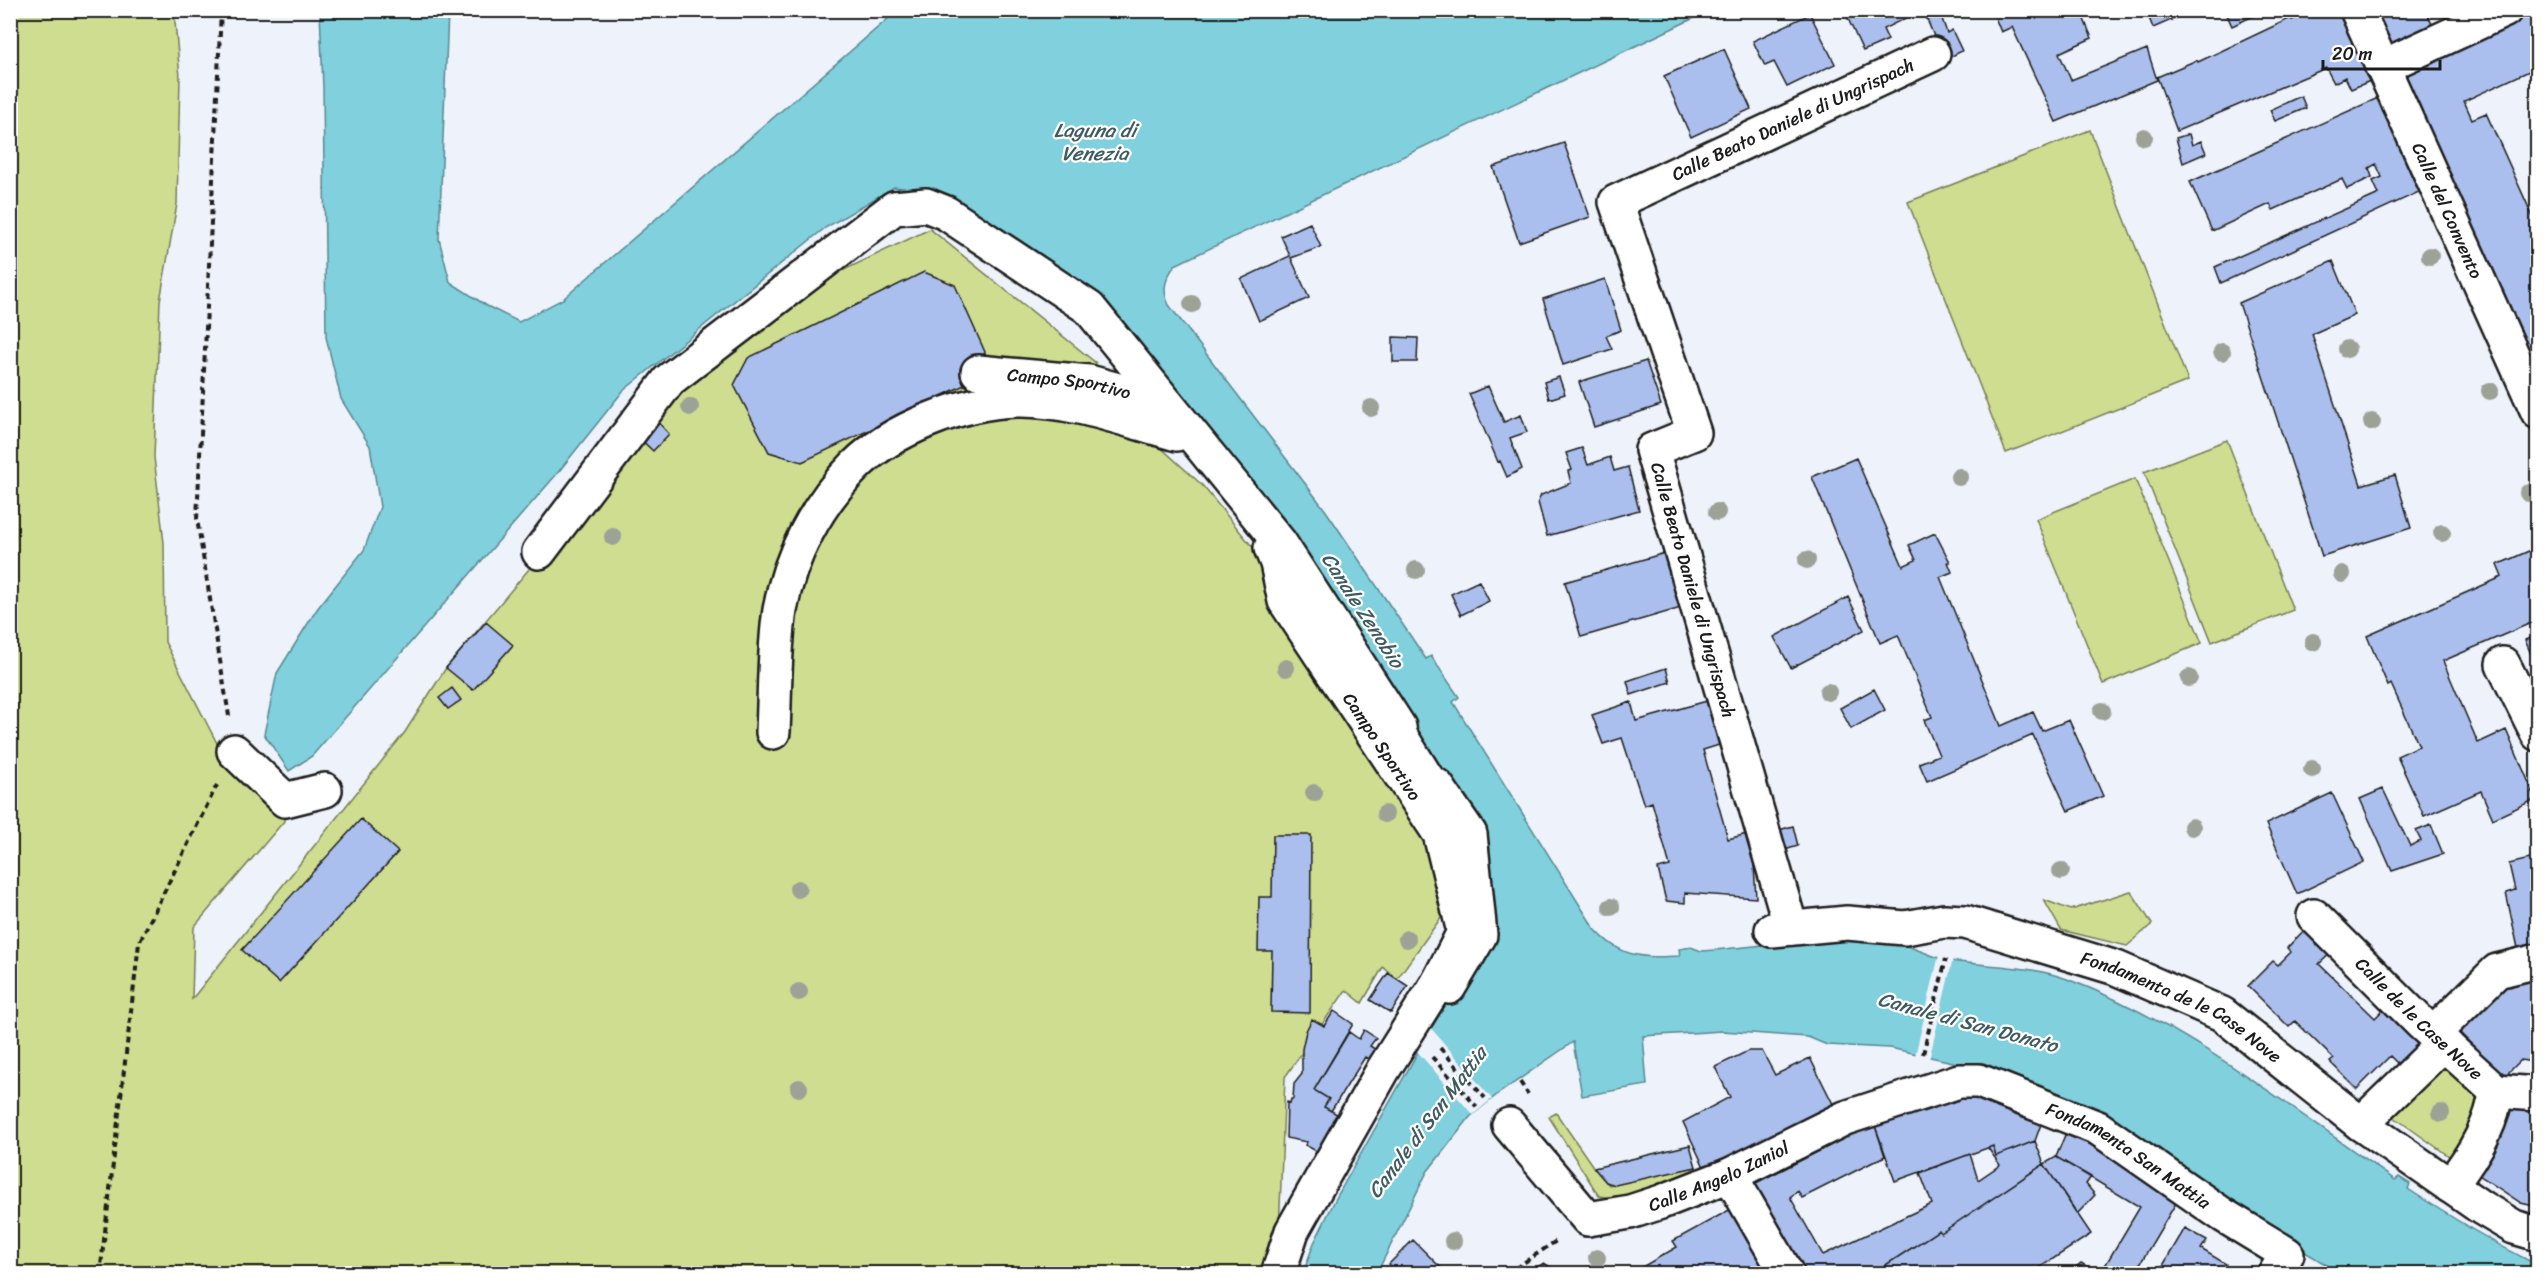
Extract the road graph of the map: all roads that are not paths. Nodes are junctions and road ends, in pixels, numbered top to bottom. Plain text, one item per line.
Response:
1 (2357, 10) edge
2 (2505, 10) edge
3 (1932, 54) dead end
4 (2382, 67) junction
5 (978, 372) dead end
6 (2538, 412) edge
7 (1177, 434) junction
8 (539, 552) dead end
9 (2503, 664) dead end
10 (773, 732) dead end
11 (2538, 734) edge
12 (234, 751) road end
13 (325, 790) dead end
14 (2314, 916) dead end
15 (1781, 929) joint
16 (2538, 961) edge
17 (1439, 981) junction
18 (2440, 1040) junction
19 (1959, 1081) joint
20 (2496, 1091) junction
21 (2538, 1094) edge
22 (1499, 1113) road end
23 (2361, 1124) junction
24 (1730, 1175) junction
25 (2450, 1186) junction
26 (2538, 1234) edge
27 (2281, 1264) edge
28 (1278, 1274) edge
29 (1787, 1274) edge

1 - 4 street, Calle del Convento
2 - 4 street
3 - 15 street, Calle Beato Daniele di Ungrispach
4 - 6 street, Calle del Convento
5 - 7 street, Campo Sportivo
7 - 10 street
7 - 17 street, Campo Sportivo
8 - 17 street
9 - 11 street
12 - 13 street
14 - 18 street, Calle de le Case Nove
15 - 23 street, Fondamenta de le Case Nove
16 - 18 street
17 - 28 street, Campo Sportivo
18 - 20 street, Calle de le Case Nove
18 - 23 street
19 - 24 street, Calle Angelo Zaniol
19 - 27 street, Fondamenta San Mattia
20 - 21 street, Calle de le Case Nove
20 - 25 street
22 - 24 street, Calle Angelo Zaniol
23 - 25 street, Fondamenta de le Case Nove
24 - 29 street
25 - 26 street, Fondamenta de le Case Nove

